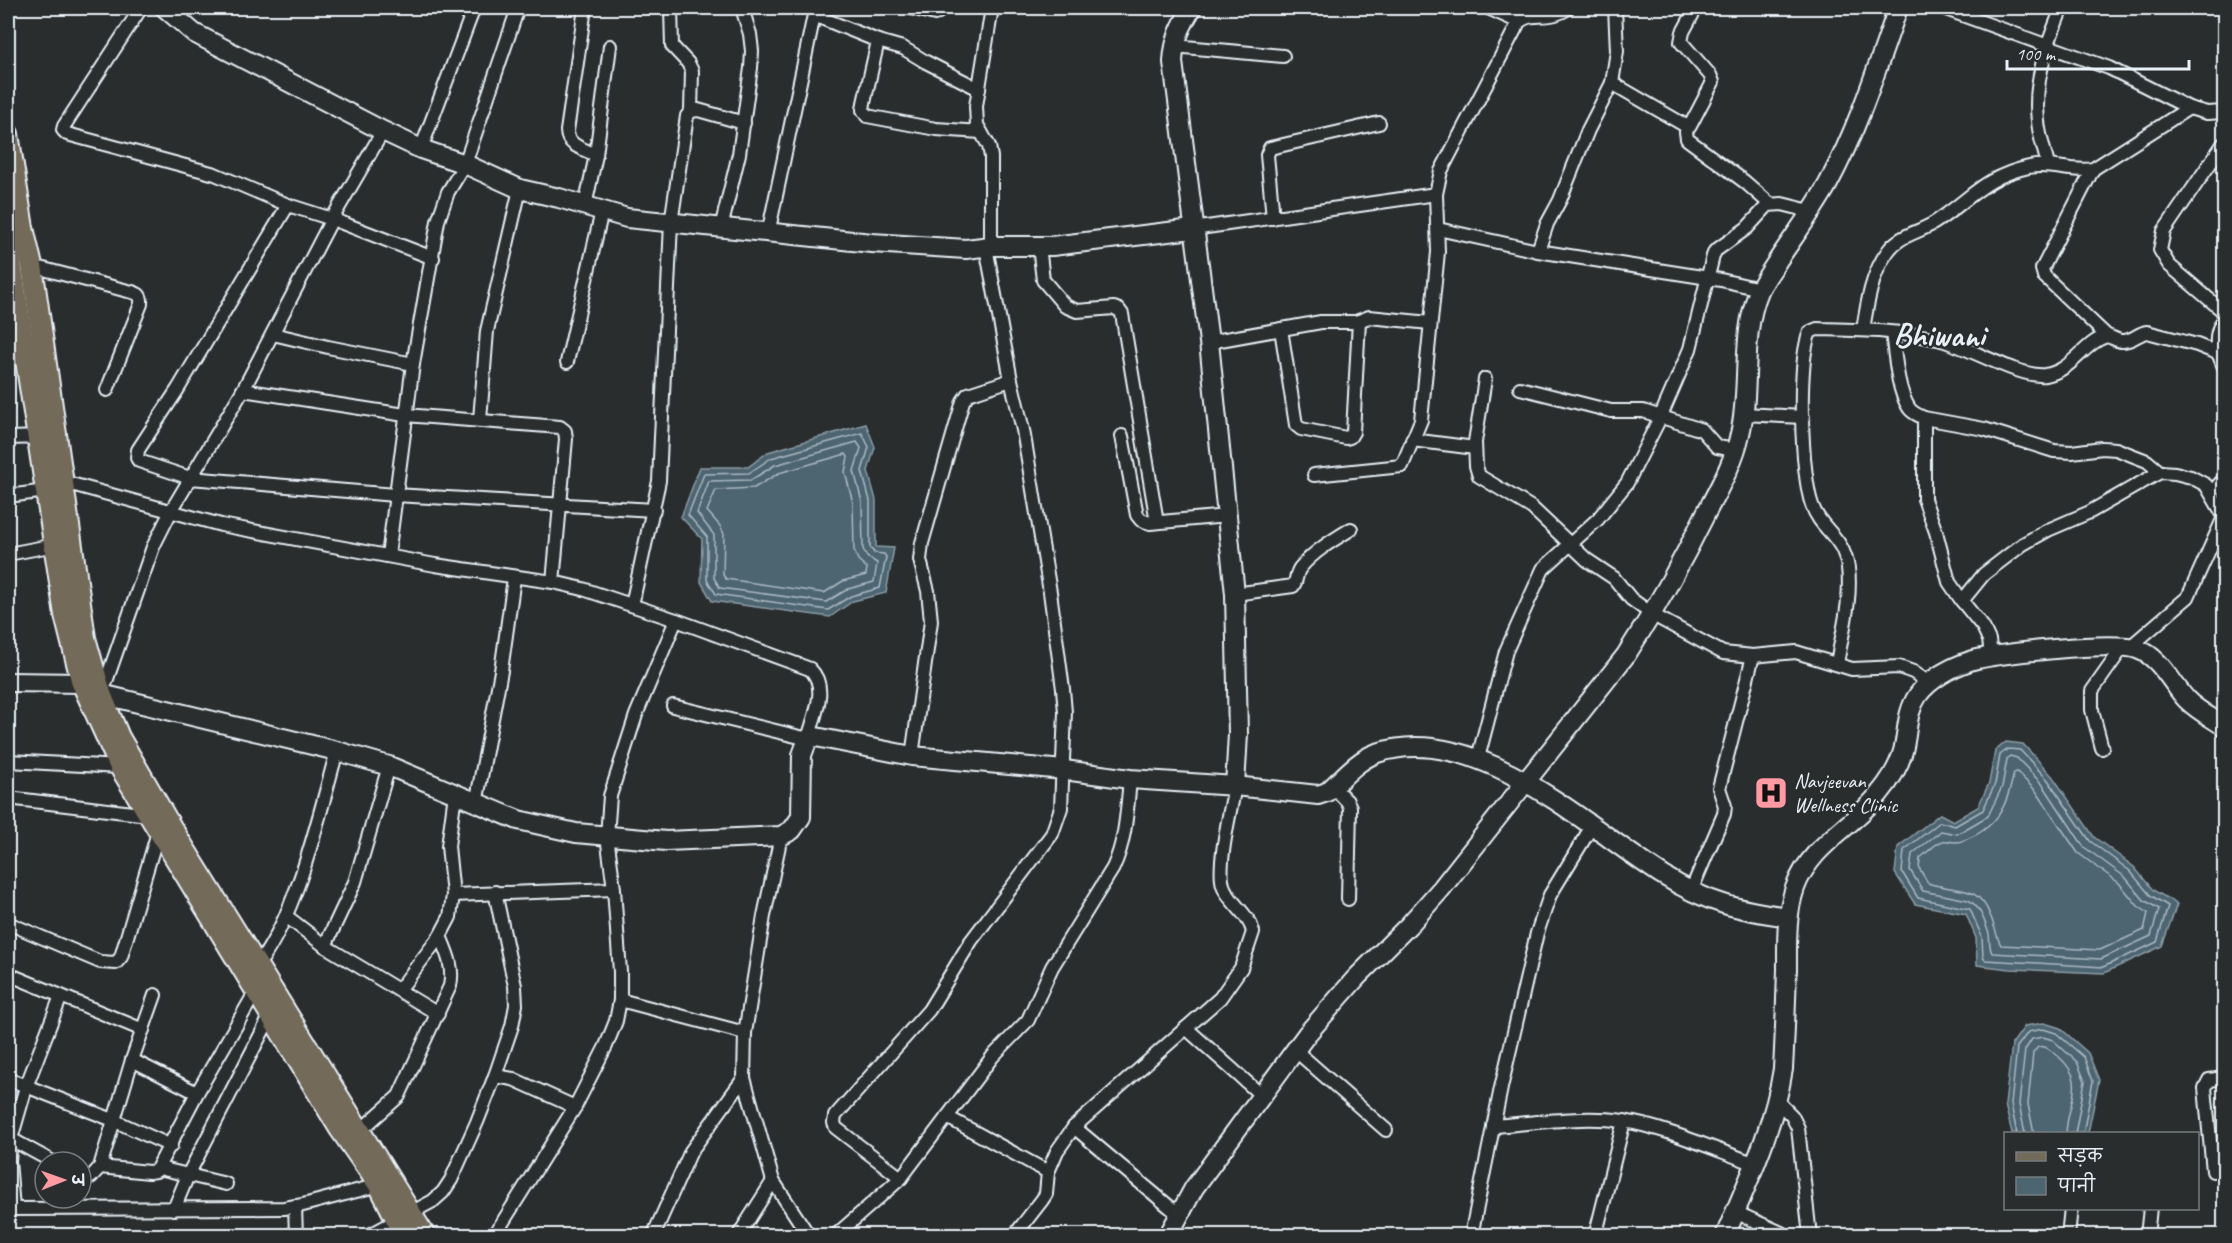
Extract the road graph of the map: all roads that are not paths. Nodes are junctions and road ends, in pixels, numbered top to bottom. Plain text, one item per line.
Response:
1 (141, 8) edge
2 (165, 8) edge
3 (474, 8) edge
4 (518, 8) edge
5 (585, 8) edge
6 (671, 8) edge
7 (742, 8) edge
8 (911, 8) edge
9 (942, 8) edge
10 (992, 8) edge
11 (1192, 8) edge
12 (1488, 8) edge
13 (1568, 8) edge
14 (1615, 8) edge
15 (1696, 8) edge
16 (1898, 8) edge
17 (1943, 8) edge
18 (2062, 8) edge
19 (815, 11) edge
20 (1519, 22) junction
21 (878, 41) junction
22 (2047, 44) junction
23 (610, 46) dead end
24 (1174, 46) junction
25 (1283, 56) dead end
26 (1612, 83) junction
27 (979, 89) junction
28 (2189, 108) junction
29 (691, 111) junction
30 (2224, 112) edge
31 (744, 123) junction
32 (1379, 123) dead end
33 (1688, 127) junction
34 (383, 132) junction
35 (981, 132) junction
36 (2224, 143) edge
37 (8, 145) edge
38 (421, 149) junction
39 (596, 154) junction
40 (465, 164) junction
41 (2048, 166) junction
42 (2093, 169) junction
43 (520, 189) junction
44 (1436, 194) junction
45 (1770, 204) junction
46 (288, 205) junction
47 (593, 208) junction
48 (1810, 211) junction
49 (1273, 218) junction
50 (332, 219) junction
51 (671, 223) junction
52 (721, 228) junction
53 (1193, 229) junction
54 (1438, 229) junction
55 (768, 234) junction
56 (1039, 246) junction
57 (988, 247) junction
58 (1538, 251) junction
59 (9, 257) edge
60 (433, 258) junction
61 (32, 266) junction
62 (1706, 279) junction
63 (1760, 289) junction
64 (2224, 312) edge
65 (2224, 319) edge
66 (1359, 321) junction
67 (1430, 323) junction
68 (1281, 329) junction
69 (1863, 330) junction
70 (1892, 333) junction
71 (273, 334) junction
72 (2107, 336) junction
73 (1209, 342) junction
74 (2217, 353) junction
75 (567, 362) dead end
76 (413, 363) junction
77 (2224, 367) edge
78 (1485, 378) dead end
79 (1011, 380) junction
80 (1520, 388) dead end
81 (107, 390) dead end
82 (243, 390) junction
83 (1744, 414) junction
84 (405, 415) junction
85 (1803, 417) junction
86 (1660, 418) junction
87 (1924, 418) junction
88 (480, 420) junction
89 (1122, 436) dead end
90 (48, 437) junction
91 (8, 438) edge
92 (1412, 440) junction
93 (1475, 448) junction
94 (1736, 450) junction
95 (2160, 472) junction
96 (1314, 475) dead end
97 (190, 478) junction
98 (2224, 479) edge
99 (64, 482) junction
100 (46, 491) junction
101 (2212, 492) junction
102 (395, 495) junction
103 (8, 496) edge
104 (559, 503) junction
105 (654, 510) junction
106 (171, 512) junction
107 (1227, 516) junction
108 (2224, 516) edge
109 (1156, 522) junction
110 (1351, 529) dead end
111 (55, 545) junction
112 (1572, 545) junction
113 (8, 554) edge
114 (388, 556) junction
115 (514, 578) junction
116 (553, 582) junction
117 (1235, 594) junction
118 (1962, 601) junction
119 (632, 605) junction
120 (1653, 615) junction
121 (676, 620) junction
122 (2127, 647) junction
123 (1990, 655) junction
124 (1753, 656) junction
125 (1837, 664) junction
126 (8, 682) edge
127 (82, 683) junction
128 (1929, 683) junction
129 (101, 694) junction
130 (673, 706) dead end
131 (2224, 726) edge
132 (808, 739) junction
133 (2102, 748) dead end
134 (337, 751) junction
135 (912, 756) junction
136 (1478, 758) junction
137 (8, 760) edge
138 (389, 766) junction
139 (120, 767) junction
140 (1064, 770) junction
141 (1130, 779) junction
142 (1526, 783) junction
143 (1235, 786) junction
144 (1333, 787) junction
145 (455, 794) junction
146 (8, 798) edge
147 (476, 804) junction
148 (149, 815) junction
149 (1592, 826) junction
150 (158, 832) junction
151 (607, 836) junction
152 (781, 836) junction
153 (614, 889) junction
154 (1691, 891) junction
155 (495, 892) junction
156 (453, 895) junction
157 (1348, 899) dead end
158 (286, 916) junction
159 (1788, 917) junction
160 (8, 923) edge
161 (440, 936) junction
162 (325, 946) junction
163 (258, 965) junction
164 (8, 974) edge
165 (399, 990) junction
166 (256, 991) junction
167 (155, 995) dead end
168 (61, 996) junction
169 (620, 1000) junction
170 (438, 1014) junction
171 (271, 1015) junction
172 (1186, 1028) junction
173 (143, 1030) junction
174 (745, 1033) junction
175 (1295, 1050) junction
176 (132, 1060) junction
177 (495, 1076) junction
178 (744, 1078) junction
179 (2224, 1078) edge
180 (8, 1079) edge
181 (26, 1087) junction
182 (197, 1093) junction
183 (1261, 1095) junction
184 (1777, 1101) junction
185 (575, 1107) junction
186 (947, 1117) junction
187 (113, 1120) junction
188 (1624, 1121) junction
189 (1493, 1126) junction
190 (1074, 1127) junction
191 (362, 1130) junction
192 (1386, 1130) dead end
193 (11, 1139) junction
194 (171, 1146) junction
195 (33, 1151) edge
196 (1756, 1164) junction
197 (100, 1167) junction
198 (159, 1168) junction
199 (2213, 1171) dead end
200 (1048, 1172) junction
201 (93, 1175) edge
202 (189, 1175) junction
203 (901, 1178) junction
204 (773, 1181) junction
205 (225, 1184) dead end
206 (379, 1185) junction
207 (295, 1206) junction
208 (10, 1208) edge
209 (174, 1209) junction
210 (2071, 1210) edge
211 (2150, 1210) edge
212 (1735, 1212) junction
213 (404, 1223) edge
214 (1173, 1229) edge
215 (1596, 1233) dead end
216 (296, 1236) edge
217 (368, 1236) edge
218 (425, 1236) edge
219 (494, 1236) edge
220 (653, 1236) edge
221 (738, 1236) edge
222 (809, 1236) edge
223 (835, 1236) edge
224 (1014, 1236) edge
225 (1471, 1236) edge
226 (1725, 1236) edge
227 (1788, 1236) edge
228 (1810, 1236) edge
229 (2068, 1236) edge
230 (2147, 1236) edge

1 - 46 street
2 - 34 street
3 - 38 street
4 - 40 street
5 - 39 street
6 - 29 street
7 - 31 street
8 - 9 street
10 - 27 street
11 - 24 street
12 - 20 street
13 - 20 street
14 - 26 street
15 - 33 street
16 - 48 street
17 - 22 street
18 - 22 street
19 - 21 street
19 - 55 street
20 - 44 street
21 - 27 street
21 - 35 street
22 - 28 street
22 - 41 street
23 - 39 street
24 - 25 street
24 - 53 street
26 - 33 street
26 - 58 street
27 - 35 street
28 - 30 street
28 - 42 street
29 - 31 street
29 - 51 street
31 - 52 street
32 - 49 street
33 - 45 street
34 - 38 street
34 - 50 street
35 - 57 street
36 - 64 street
37 - 61 main road
38 - 40 street
39 - 47 street
40 - 43 street
40 - 60 street
41 - 42 street
41 - 69 street
42 - 72 street
43 - 47 street
43 - 88 street
44 - 49 street
44 - 54 street
45 - 48 street
45 - 62 street
46 - 50 street
46 - 97 street
47 - 51 street
47 - 75 street
48 - 63 street
49 - 53 street
50 - 60 street
50 - 71 street
51 - 52 street
51 - 105 street
52 - 55 street
53 - 56 street
53 - 73 street
54 - 58 street
54 - 67 street
55 - 57 street
56 - 57 street
56 - 109 street
57 - 79 street
58 - 62 street
59 - 90 main road
60 - 76 street
61 - 81 street
61 - 90 main road
62 - 63 street
62 - 86 street
63 - 83 street
65 - 74 street
66 - 67 street
66 - 68 street
66 - 68 street
67 - 92 street
68 - 73 street
69 - 70 street
69 - 85 street
70 - 72 street
70 - 87 street
71 - 76 street
71 - 82 street
72 - 74 street
73 - 107 street
74 - 77 street
76 - 84 street
78 - 93 street
79 - 135 street
79 - 140 street
80 - 86 street
82 - 84 street
82 - 97 street
83 - 85 street
83 - 94 street
84 - 88 street
84 - 102 street
85 - 125 street
86 - 94 street
86 - 112 street
87 - 95 street
87 - 118 street
88 - 104 street
89 - 109 street
90 - 91 street
90 - 99 main road
90 - 100 main road
92 - 93 street
92 - 96 street
93 - 112 street
94 - 120 street
95 - 101 street
95 - 118 street
97 - 102 street
97 - 106 street
98 - 101 street
99 - 106 street
99 - 129 main road
100 - 103 street
100 - 111 main road
101 - 108 street
102 - 104 street
102 - 114 street
104 - 105 street
104 - 116 street
105 - 119 street
106 - 114 street
106 - 129 street
107 - 109 street
107 - 117 street
108 - 122 street
110 - 117 street
111 - 113 street
111 - 127 main road
112 - 120 street
112 - 136 street
114 - 115 street
115 - 116 street
115 - 147 street
116 - 119 street
117 - 143 street
118 - 123 street
119 - 121 street
120 - 124 street
120 - 142 street
121 - 132 street
121 - 151 street
122 - 123 street
122 - 131 street
122 - 133 street
123 - 128 street
124 - 125 street
124 - 154 street
125 - 128 street
126 - 127 street
127 - 129 street
127 - 139 main road
128 - 159 street
129 - 134 street
129 - 163 main road
130 - 132 street
132 - 135 street
132 - 152 street
134 - 138 street
134 - 158 street
135 - 140 street
136 - 142 street
136 - 144 street
137 - 139 street
138 - 145 street
138 - 162 street
139 - 148 main road
140 - 141 street
140 - 203 street
141 - 143 street
141 - 186 street
142 - 149 street
142 - 175 street
143 - 144 street
143 - 172 street
144 - 157 street
145 - 147 street
145 - 156 street
146 - 148 street
147 - 151 street
148 - 150 main road
149 - 154 street
149 - 189 street
150 - 160 street
150 - 166 main road
151 - 152 street
151 - 153 street
152 - 174 street
153 - 155 street
153 - 169 street
154 - 159 street
155 - 156 street
155 - 177 street
156 - 161 street
158 - 162 street
158 - 163 street
159 - 184 street
161 - 165 street
161 - 170 street
162 - 165 street
163 - 191 main road
164 - 168 street
165 - 170 street
166 - 171 main road
166 - 182 street
167 - 173 street
168 - 173 street
168 - 181 street
169 - 174 street
169 - 185 street
170 - 191 street
171 - 202 street
171 - 206 main road
172 - 183 street
172 - 190 street
173 - 176 street
174 - 178 street
175 - 183 street
175 - 192 street
176 - 182 street
176 - 187 street
177 - 185 street
177 - 213 street
178 - 204 street
178 - 220 street
179 - 199 street
180 - 181 street
181 - 187 street
181 - 193 street
182 - 194 street
183 - 214 street
184 - 196 street
184 - 228 street
185 - 219 street
186 - 200 street
186 - 203 street
187 - 194 street
187 - 197 street
188 - 189 street
188 - 196 street
188 - 215 street
189 - 225 street
190 - 200 street
190 - 214 street
191 - 213 main road
193 - 195 street
193 - 208 street
194 - 198 street
196 - 212 street
197 - 198 street
197 - 201 street
198 - 202 street
200 - 224 street
202 - 205 street
202 - 209 street
203 - 223 street
204 - 221 street
204 - 222 street
206 - 207 street
206 - 213 main road
207 - 209 street
207 - 216 street
208 - 209 street
210 - 229 street
211 - 230 street
212 - 226 street
212 - 227 street
213 - 217 street
213 - 218 main road

